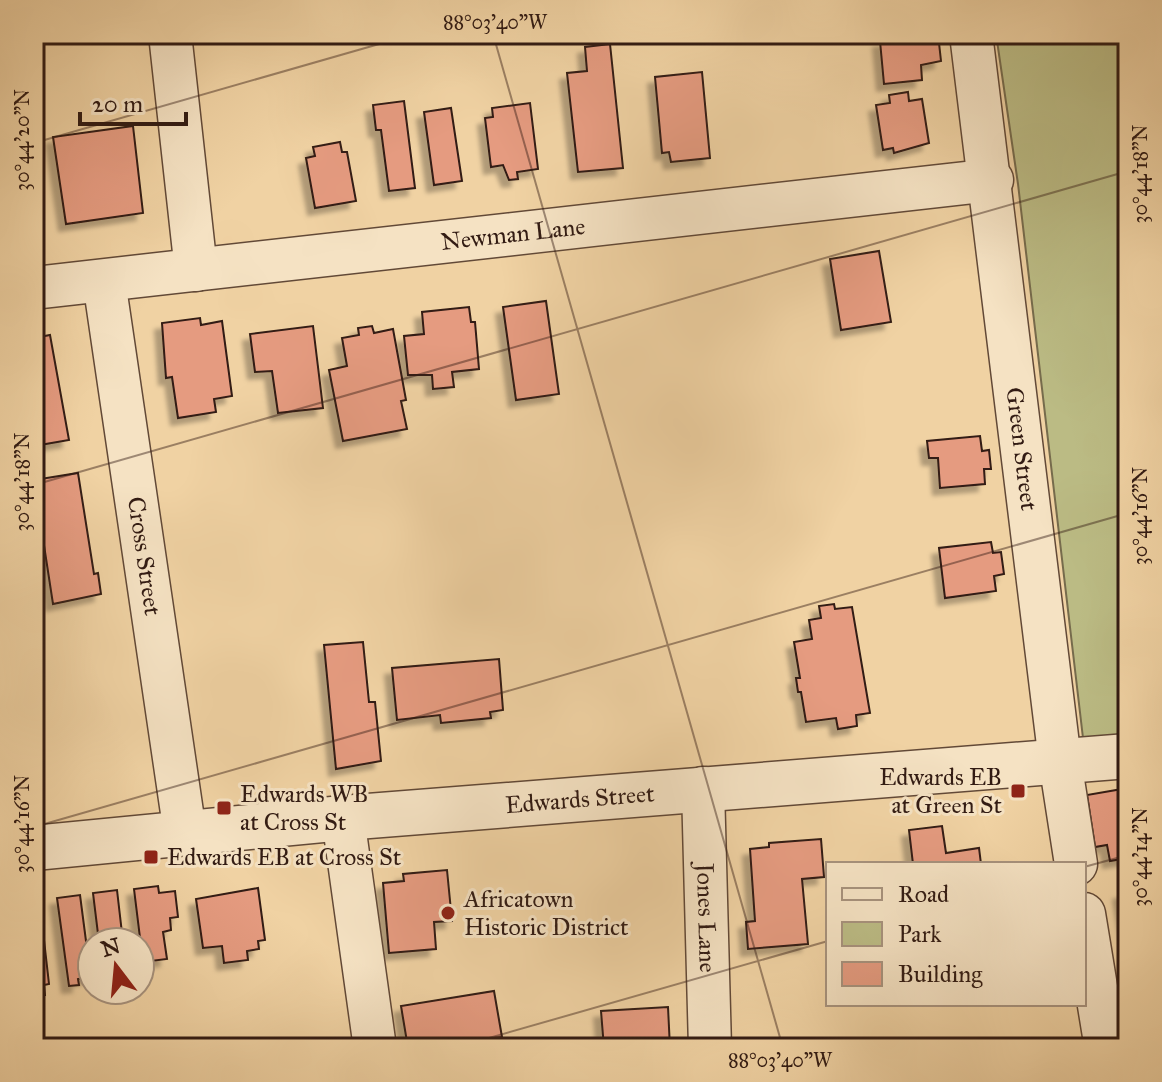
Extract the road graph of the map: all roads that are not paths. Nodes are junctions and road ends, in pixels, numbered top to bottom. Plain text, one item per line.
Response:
1 (170, 34) edge
2 (971, 34) edge
3 (992, 180) junction
4 (196, 270) junction
5 (104, 281) junction
6 (34, 288) edge
7 (1128, 756) edge
8 (1060, 761) junction
9 (703, 788) junction
10 (343, 818) junction
11 (185, 833) junction
12 (34, 848) edge
13 (1076, 862) edge
14 (1086, 926) edge
15 (375, 1048) edge
16 (710, 1048) edge
17 (1106, 1048) edge

1 - 4 street
2 - 3 street, Green Street
3 - 4 street, Newman Lane
3 - 8 street, Green Street
4 - 5 street, Newman Lane
5 - 6 street, Newman Lane
5 - 11 street, Cross Street
7 - 8 street, Edwards Street
8 - 9 street, Edwards Street
8 - 13 street, Green Street
9 - 10 street, Edwards Street
9 - 16 street, Jones Lane
10 - 11 street, Edwards Street
10 - 15 street
11 - 12 street, Edwards Street
14 - 17 street

